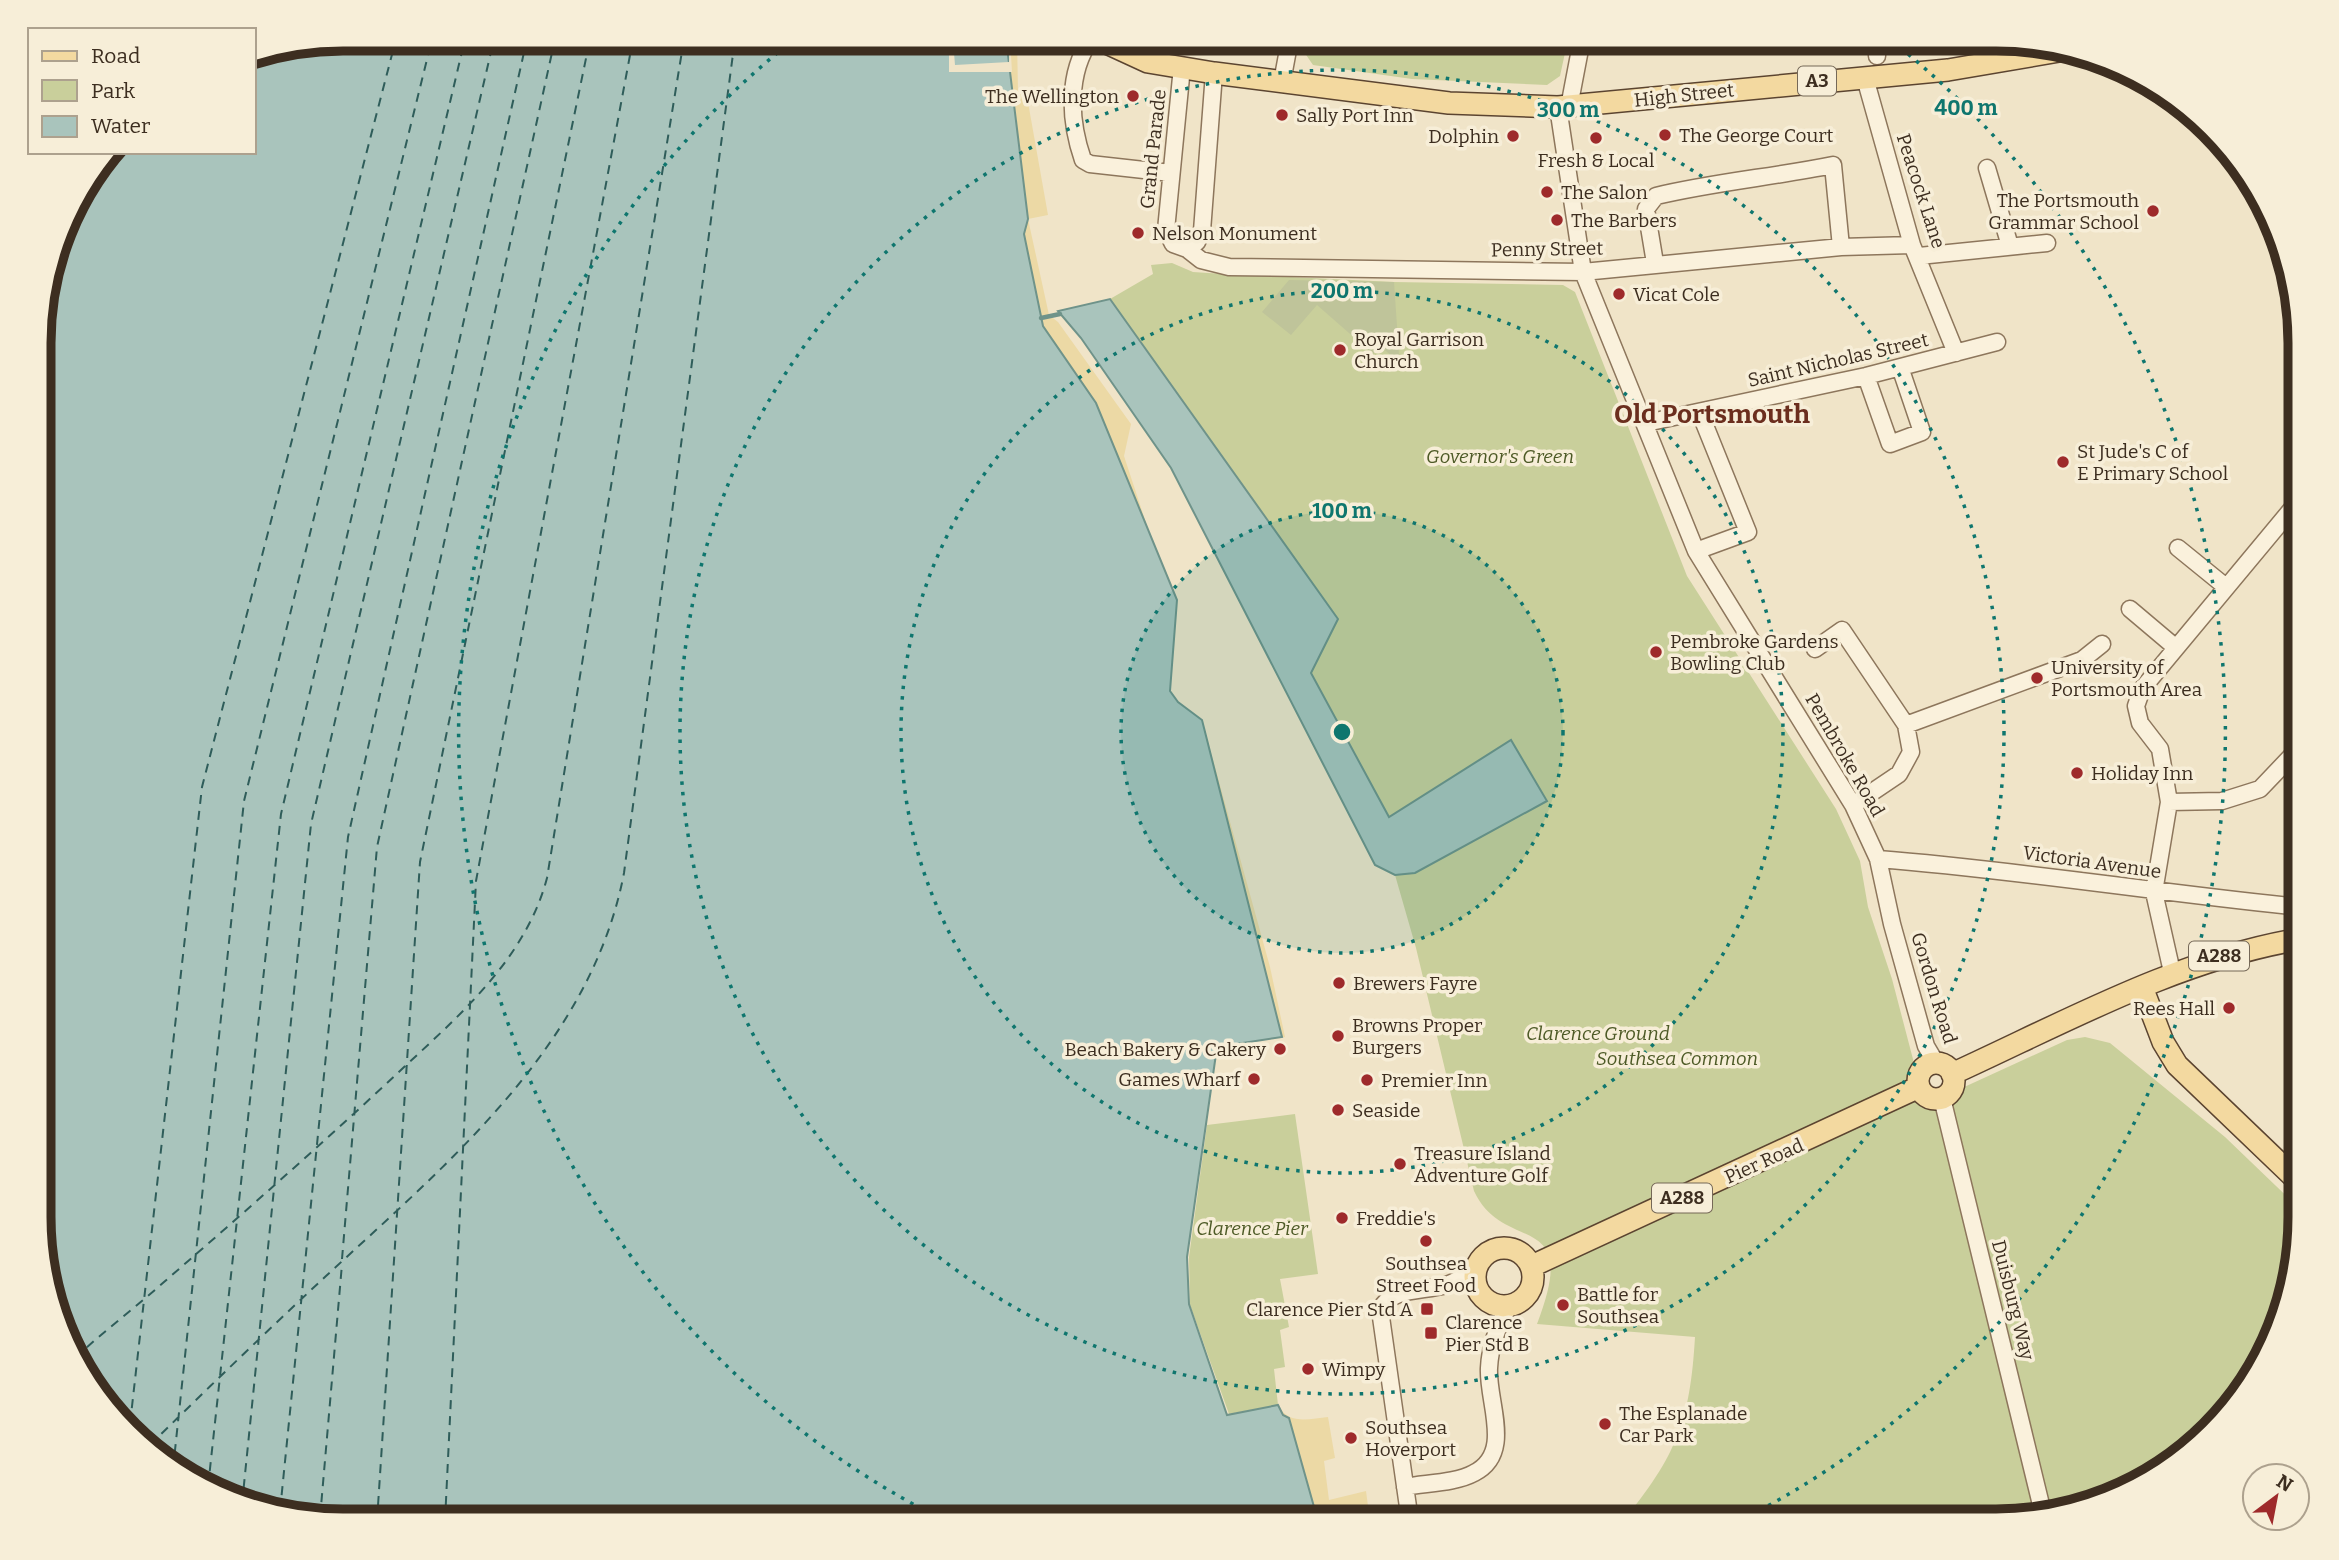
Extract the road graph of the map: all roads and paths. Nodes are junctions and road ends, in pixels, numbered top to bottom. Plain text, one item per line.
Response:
1 (1082, 51) edge
2 (1122, 51) edge
3 (1288, 51) edge
4 (1579, 51) edge
5 (1877, 51) edge
6 (2041, 54) edge
7 (1877, 56) dead end
8 (1182, 67) junction
9 (1214, 73) junction
10 (1865, 78) junction
11 (1282, 82) junction
12 (1564, 107) junction
13 (1987, 167) dead end
14 (1171, 173) junction
15 (2048, 243) dead end
16 (2010, 246) junction
17 (1842, 247) junction
18 (1187, 249) junction
19 (1915, 251) junction
20 (1655, 263) junction
21 (1583, 272) junction
22 (1997, 341) dead end
23 (1956, 353) junction
24 (1900, 367) junction
25 (1866, 376) junction
26 (1700, 413) junction
27 (1646, 423) junction
28 (2288, 513) edge
29 (2178, 548) dead end
30 (1696, 551) junction
31 (2227, 587) junction
32 (2130, 609) dead end
33 (2102, 645) dead end
34 (2175, 647) junction
35 (1815, 649) dead end
36 (1906, 725) junction
37 (2288, 760) edge
38 (2169, 802) junction
39 (1853, 805) junction
40 (1878, 859) junction
41 (2154, 892) junction
42 (2288, 906) edge
43 (1892, 924) joint
44 (2288, 941) edge
45 (2172, 972) junction
46 (2142, 987) junction
47 (1944, 1069) junction
48 (1919, 1087) junction
49 (1942, 1098) junction
50 (2288, 1171) edge
51 (1532, 1266) junction
52 (1476, 1269) junction
53 (1509, 1306) junction
54 (1405, 1487) junction
55 (2041, 1506) edge
56 (1408, 1509) edge

1 - 14 street
2 - 8 main road, High Street / A3
3 - 11 street
4 - 12 street, Pembroke Road
5 - 7 street
6 - 10 main road, High Street / A3
8 - 9 main road, High Street / A3
8 - 14 street, Grand Parade
9 - 11 main road, High Street / A3
9 - 18 street
10 - 12 main road, High Street / A3
10 - 19 street, Peacock Lane
11 - 12 main road, High Street / A3
12 - 21 street, Pembroke Road
13 - 16 street
14 - 18 street, Grand Parade
15 - 16 street, Penny Street
16 - 19 street, Penny Street
17 - 19 street, Penny Street
17 - 20 street, Penny Street
17 - 20 street
18 - 21 street, Penny Street
19 - 23 street, Peacock Lane
20 - 21 street, Penny Street
21 - 27 street, Pembroke Road
22 - 23 street, Saint Nicholas Street
23 - 24 street, Saint Nicholas Street
24 - 25 street, Saint Nicholas Street
24 - 25 street
25 - 26 street, Saint Nicholas Street
26 - 27 street, Saint Nicholas Street
26 - 30 street
27 - 30 street, Pembroke Road
28 - 31 street
29 - 31 street
30 - 39 street, Pembroke Road
31 - 34 street
32 - 34 street
33 - 36 street
34 - 38 street
35 - 36 street
36 - 39 street
37 - 38 street
38 - 41 street
39 - 40 street, Pembroke Road
40 - 41 street, Victoria Avenue
40 - 43 street, Pembroke Road
41 - 42 street, Victoria Avenue
41 - 45 street
43 - 47 street, Gordon Road
44 - 45 main road, A288
45 - 46 main road, A288
46 - 47 main road, A288
46 - 50 main road
47 - 48 main road, A288
47 - 49 main road
48 - 49 main road
48 - 51 main road, Pier Road / A288
49 - 55 street, Duisburg Way
51 - 52 main road
51 - 53 main road
52 - 53 main road
52 - 54 street
53 - 54 street
54 - 56 street

